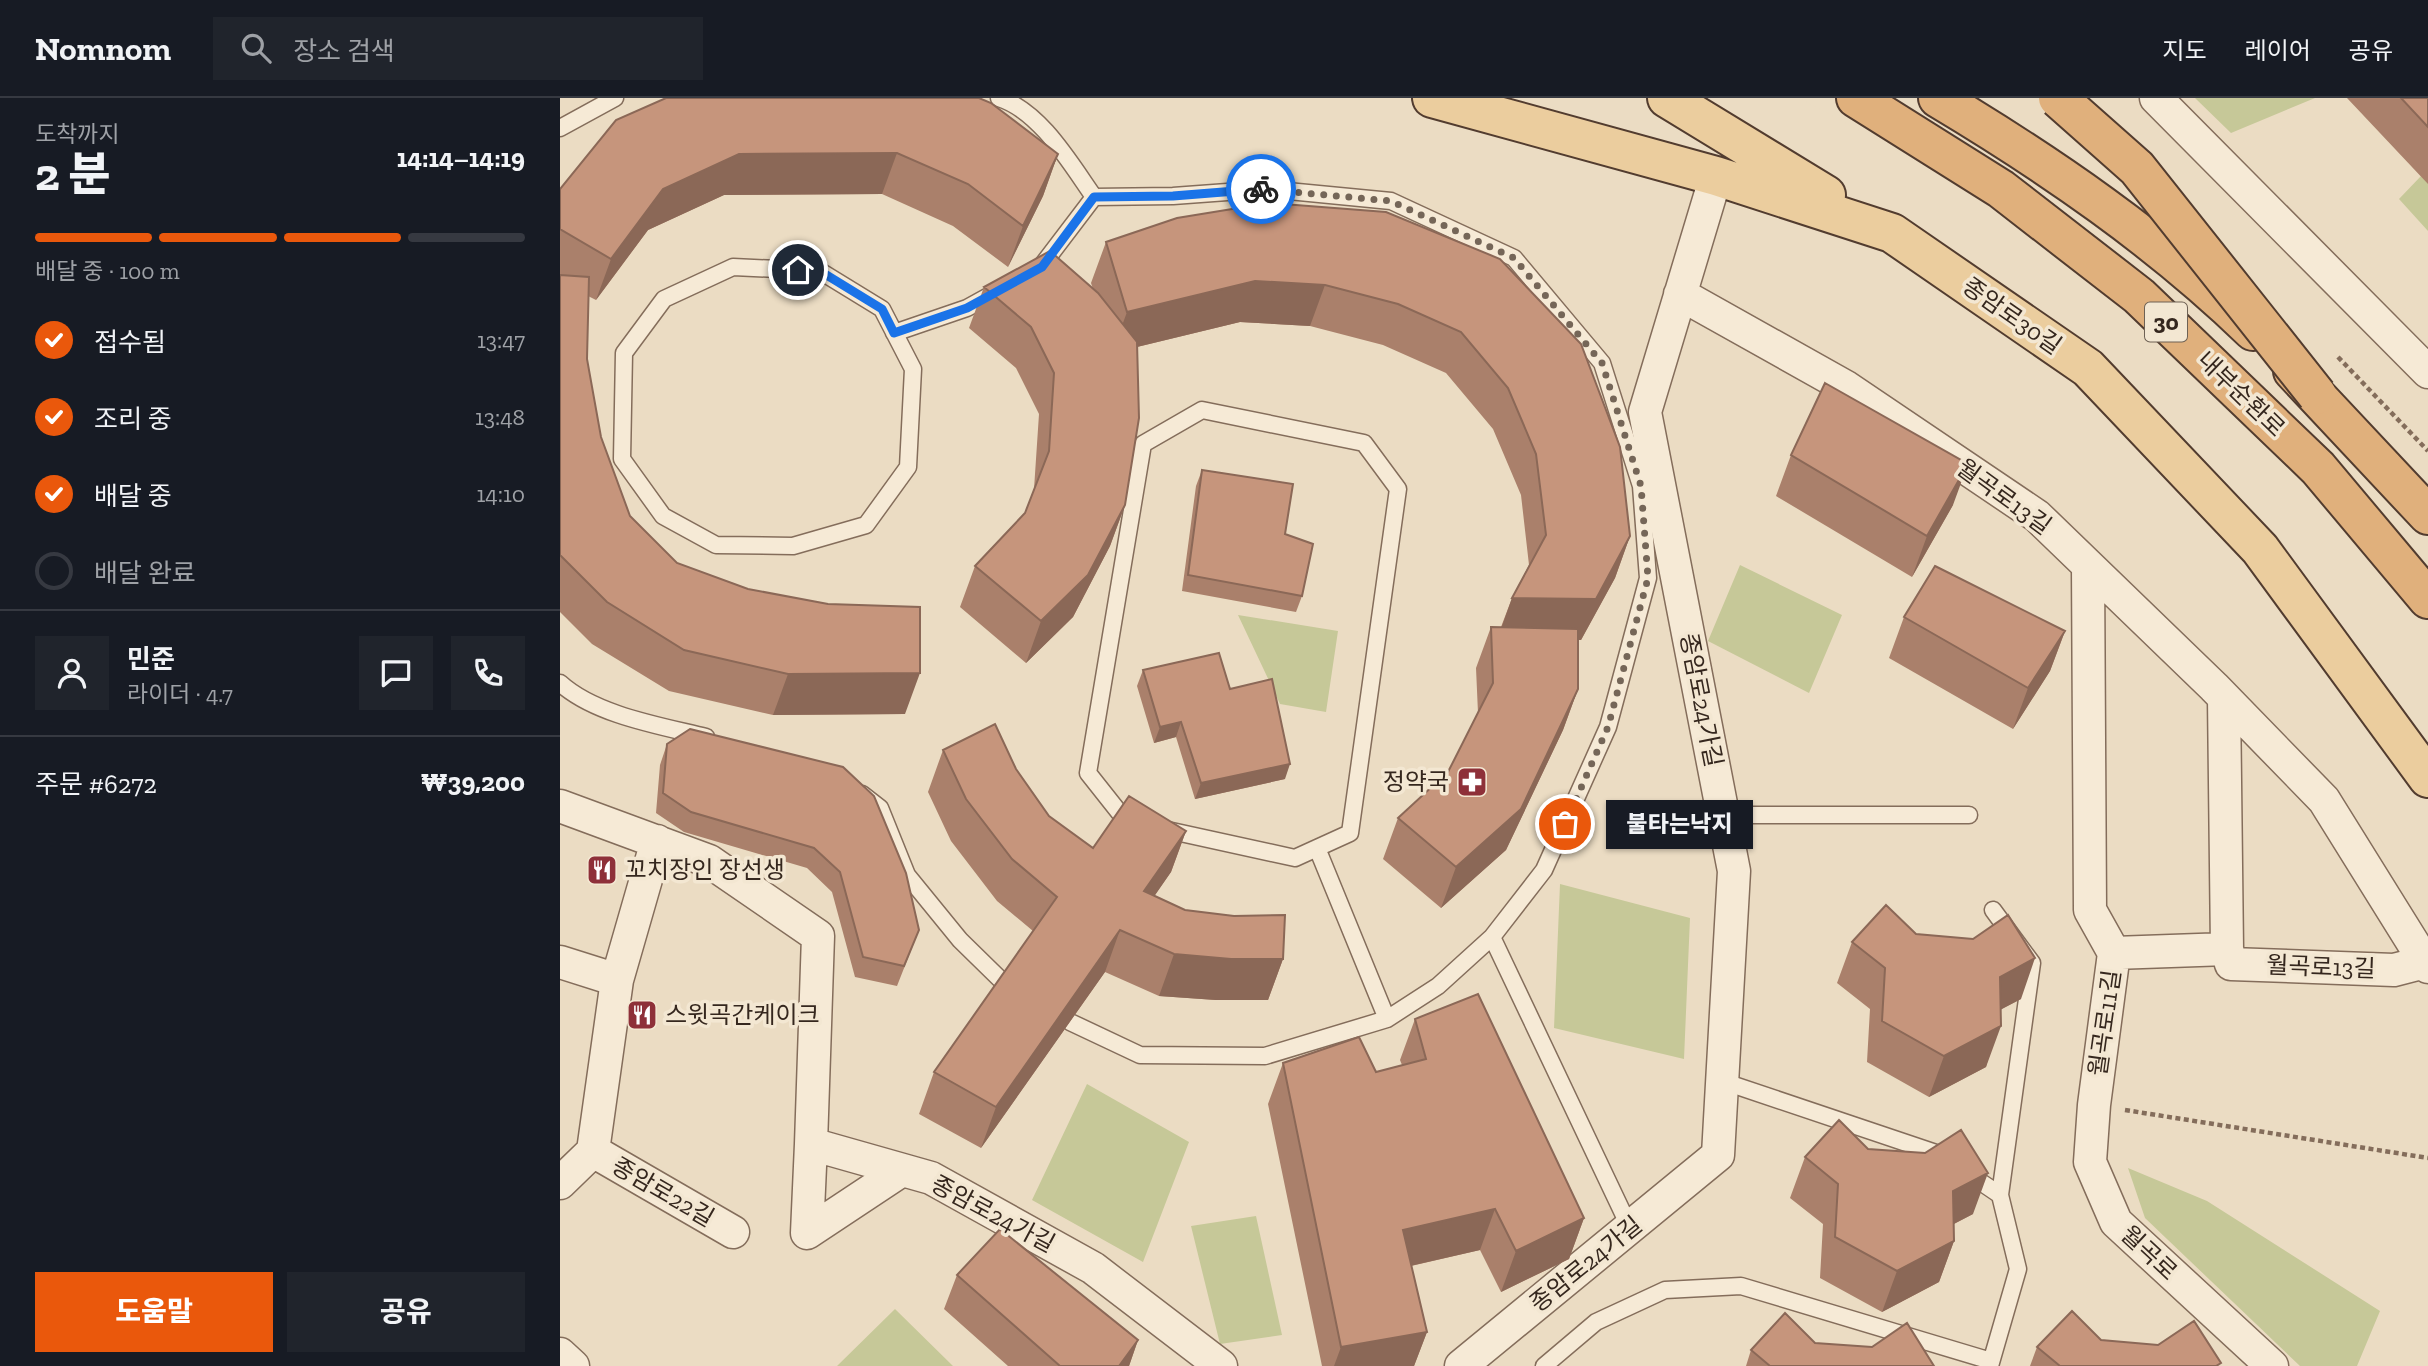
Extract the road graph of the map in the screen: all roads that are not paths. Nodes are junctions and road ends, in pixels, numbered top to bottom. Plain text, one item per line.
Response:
1 (615, 98) edge
2 (1432, 98) edge
3 (1667, 98) edge
4 (1856, 98) edge
5 (1938, 98) edge
6 (2058, 98) edge
7 (2156, 98) edge
8 (1007, 99) edge
9 (560, 128) edge
10 (1716, 176) junction
11 (1094, 197) junction
12 (1892, 233) junction
13 (1681, 294) junction
14 (894, 333) junction
15 (2428, 372) edge
16 (2316, 395) junction
17 (2428, 515) edge
18 (2088, 566) junction
19 (2428, 599) edge
20 (560, 683) edge
21 (2224, 698) junction
22 (720, 740) edge
23 (2428, 778) edge
24 (849, 783) edge
25 (560, 806) edge
26 (1724, 815) junction
27 (1969, 815) dead end
28 (657, 841) junction
29 (1317, 848) junction
30 (1993, 910) dead end
31 (1492, 937) junction
32 (2227, 948) junction
33 (2114, 953) junction
34 (560, 962) edge
35 (2426, 965) edge
36 (617, 980) junction
37 (1008, 987) edge
38 (1387, 1019) junction
39 (1070, 1022) edge
40 (1722, 1081) junction
41 (2094, 1105) joint
42 (811, 1144) junction
43 (593, 1151) junction
44 (902, 1170) junction
45 (560, 1183) edge
46 (2000, 1195) junction
47 (1630, 1228) junction
48 (733, 1232) dead end
49 (560, 1354) edge
50 (1202, 1361) edge
51 (1990, 1364) edge
52 (573, 1366) edge
53 (1461, 1366) edge
54 (1544, 1366) edge
55 (2272, 1366) edge

1 - 9 lane
2 - 10 main road, 종암로30길
3 - 12 main road
4 - 19 highway, 내부순환로 / 30
5 - 16 highway, 30, bridge
6 - 16 highway, bridge
7 - 15 street
8 - 11 lane
10 - 12 main road, 종암로30길
10 - 13 street, 종암로24가길
11 - 14 lane
11 - 31 lane
12 - 23 main road, 종암로30길
13 - 18 street, 월곡로13길
13 - 26 street, 종암로24가길
14 - 14 lane
16 - 17 highway, 30
18 - 21 street, 월곡로13길
18 - 33 street, 월곡로11길
20 - 22 lane
21 - 32 street
21 - 35 street, 월곡로13길
24 - 37 lane
25 - 28 street
26 - 27 lane
26 - 40 street, 종암로24가길
28 - 36 street, 종암로22길
28 - 42 street
29 - 29 lane
29 - 38 lane
30 - 46 lane
31 - 38 lane
31 - 47 lane
32 - 33 street
32 - 35 street, 월곡로13길
33 - 41 street, 월곡로11길
34 - 36 street
36 - 43 street, 종암로22길
38 - 39 lane
40 - 46 lane
40 - 47 street, 종암로24가길
41 - 55 street, 월곡로
42 - 44 street, 종암로24가길
42 - 44 street
43 - 45 street, 종암로22길
43 - 48 street, 종암로22길
44 - 50 street, 종암로24가길
46 - 51 lane
47 - 53 street, 종암로24가길
49 - 52 street
51 - 54 lane

